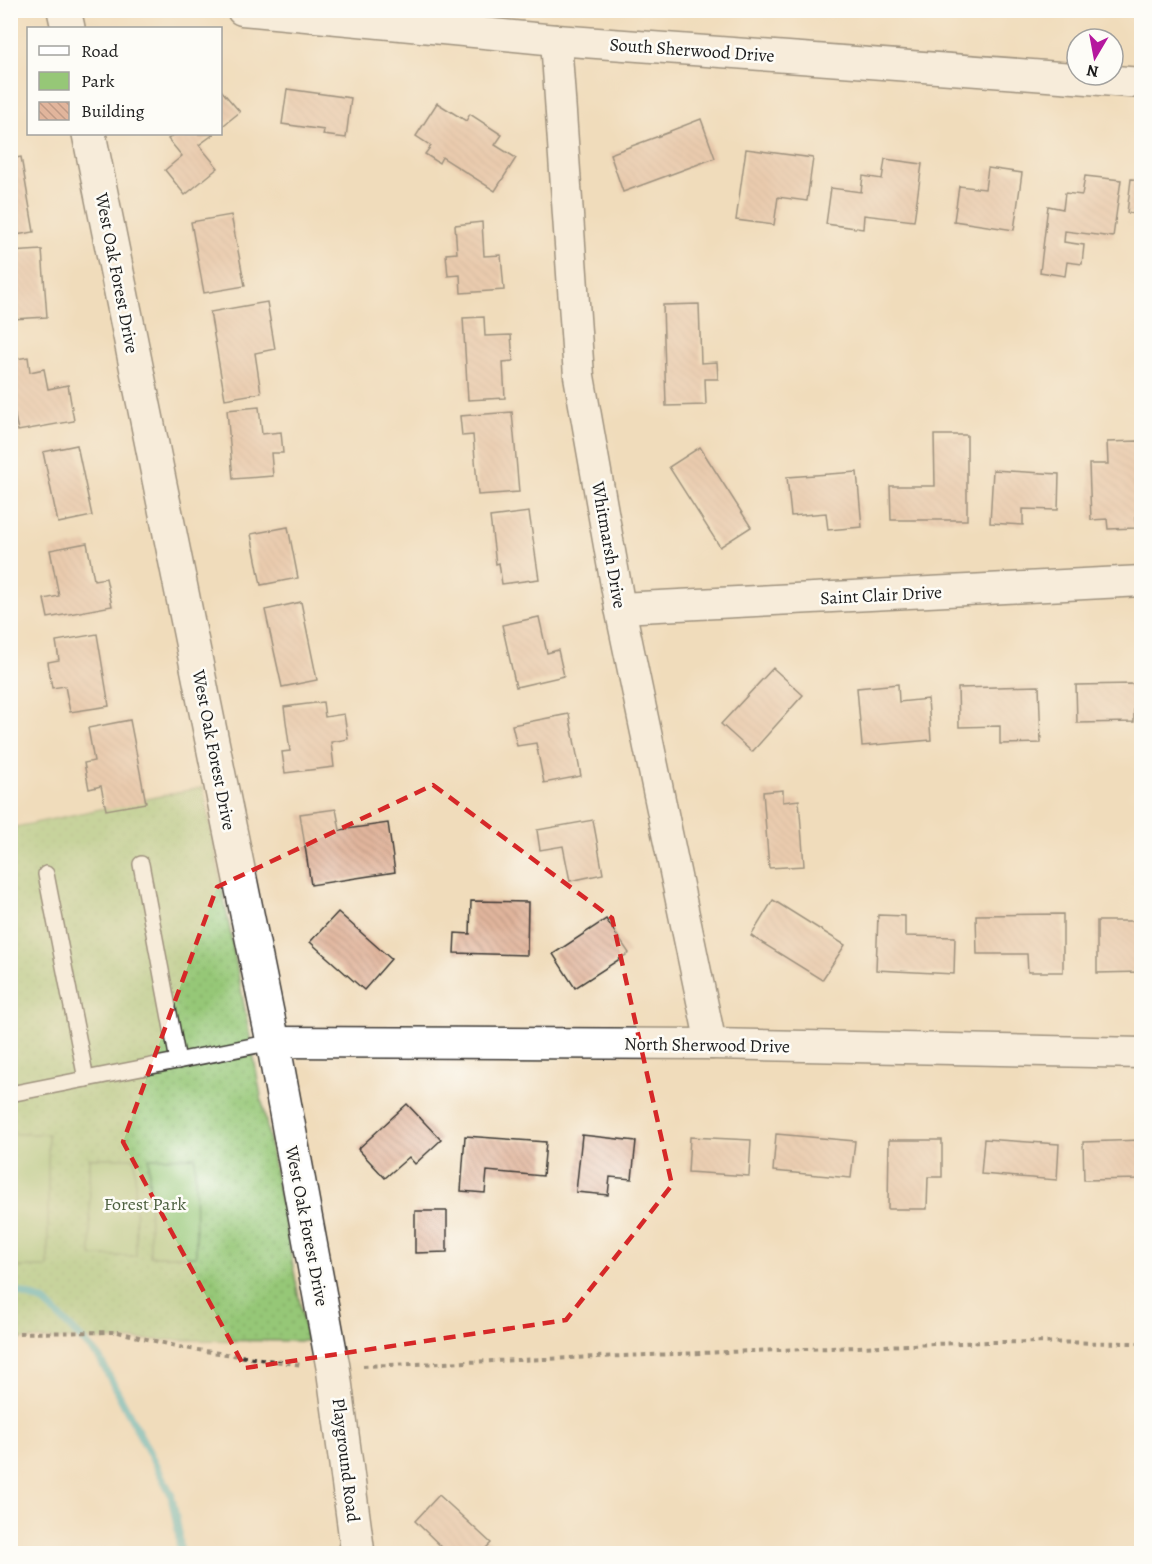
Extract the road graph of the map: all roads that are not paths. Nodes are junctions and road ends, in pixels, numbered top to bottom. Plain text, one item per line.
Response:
1 (64, 10) edge
2 (242, 10) edge
3 (68, 27) edge
4 (556, 40) junction
5 (1142, 83) edge
6 (89, 135) edge
7 (1142, 581) edge
8 (620, 609) junction
9 (141, 864) dead end
10 (46, 874) dead end
11 (273, 1042) junction
12 (711, 1044) junction
13 (1142, 1053) edge
14 (178, 1060) junction
15 (86, 1078) junction
16 (10, 1094) edge
17 (333, 1367) joint
18 (358, 1554) edge

1 - 3 main road
2 - 4 street, South Sherwood Drive
4 - 5 street, South Sherwood Drive
4 - 8 street, Whitmarsh Drive
6 - 11 main road, West Oak Forest Drive
7 - 8 street, Saint Clair Drive
8 - 12 street, Whitmarsh Drive
9 - 14 lane
10 - 15 lane
11 - 12 street, North Sherwood Drive
11 - 14 lane
11 - 17 main road, West Oak Forest Drive
12 - 13 street, North Sherwood Drive
14 - 15 lane
15 - 16 lane
17 - 18 main road, Playground Road

